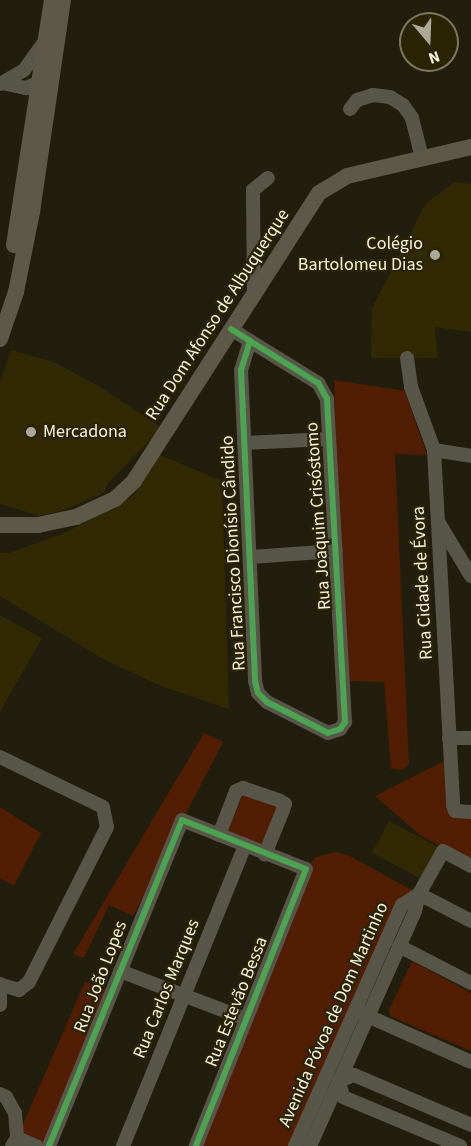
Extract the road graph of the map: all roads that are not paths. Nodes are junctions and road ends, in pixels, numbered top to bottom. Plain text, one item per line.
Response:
1 (52, 0) edge
2 (63, 0) edge
3 (47, 35) junction
4 (55, 64) junction
5 (8, 83) edge
6 (39, 84) junction
7 (49, 105) junction
8 (350, 109) dead end
9 (34, 114) junction
10 (471, 147) edge
11 (422, 158) junction
12 (268, 178) dead end
13 (254, 254) junction
14 (264, 270) junction
15 (0, 325) edge
16 (231, 329) junction
17 (0, 339) edge
18 (250, 341) junction
19 (406, 358) dead end
20 (329, 439) junction
21 (244, 442) junction
22 (434, 450) junction
23 (471, 456) edge
24 (438, 521) junction
25 (5, 522) edge
26 (336, 551) junction
27 (251, 557) junction
28 (471, 576) edge
29 (340, 729) joint
30 (449, 738) junction
31 (471, 738) edge
32 (0, 757) edge
33 (471, 812) edge
34 (219, 835) junction
35 (245, 845) junction
36 (265, 854) junction
37 (471, 866) edge
38 (419, 894) junction
39 (471, 921) edge
40 (399, 946) junction
41 (120, 971) junction
42 (471, 983) edge
43 (1, 984) edge
44 (183, 996) junction
45 (0, 1005) edge
46 (361, 1013) junction
47 (246, 1019) junction
48 (471, 1062) edge
49 (333, 1078) junction
50 (0, 1094) edge
51 (471, 1125) edge
52 (15, 1142) edge
53 (306, 1144) edge
54 (36, 1146) edge
55 (50, 1146) edge
56 (123, 1146) edge
57 (196, 1146) edge
58 (460, 1146) edge

1 - 3 main road
2 - 4 main road
3 - 5 street
3 - 6 main road
4 - 6 street
4 - 7 main road
5 - 6 street
5 - 9 street
6 - 7 street
6 - 9 main road
7 - 17 main road
8 - 11 street
9 - 15 main road
10 - 11 main road, Rua Dom Afonso de Albuquerque
11 - 14 main road, Rua Dom Afonso de Albuquerque
12 - 13 street
13 - 14 street
13 - 14 street
14 - 16 main road, Rua Dom Afonso de Albuquerque
16 - 18 street
16 - 25 main road, Rua Dom Afonso de Albuquerque
18 - 20 street, Rua Joaquim Crisóstomo
18 - 21 street, Rua Francisco Dionísio Cândido
19 - 22 street, Rua Cidade de Évora
20 - 21 street
20 - 26 street, Rua Joaquim Crisóstomo
21 - 27 street, Rua Francisco Dionísio Cândido
22 - 23 street
22 - 24 street, Rua Cidade de Évora
24 - 28 street
24 - 30 street, Rua Cidade de Évora
26 - 27 street
26 - 29 street, Rua Joaquim Crisóstomo
27 - 29 street, Rua Francisco Dionísio Cândido
30 - 31 street
30 - 33 street, Rua Cidade de Évora
32 - 43 street
34 - 35 street
34 - 36 street
34 - 41 street, Rua João Lopes
35 - 36 street
35 - 44 street, Rua Carlos Marques
36 - 47 street, Rua Estevão Bessa
37 - 38 street
38 - 39 street
38 - 40 street, Avenida Póvoa de Dom Martinho
38 - 46 street, Avenida Póvoa de Dom Martinho
40 - 42 street
40 - 46 street, Avenida Póvoa de Dom Martinho
41 - 44 street
41 - 55 street, Rua João Lopes
43 - 45 street
44 - 47 street
44 - 56 street, Rua Carlos Marques
46 - 48 street
46 - 49 street, Avenida Póvoa de Dom Martinho
47 - 57 street, Rua Estevão Bessa
49 - 51 street
49 - 53 street, Avenida Póvoa de Dom Martinho
49 - 58 street
50 - 52 street
52 - 54 street

